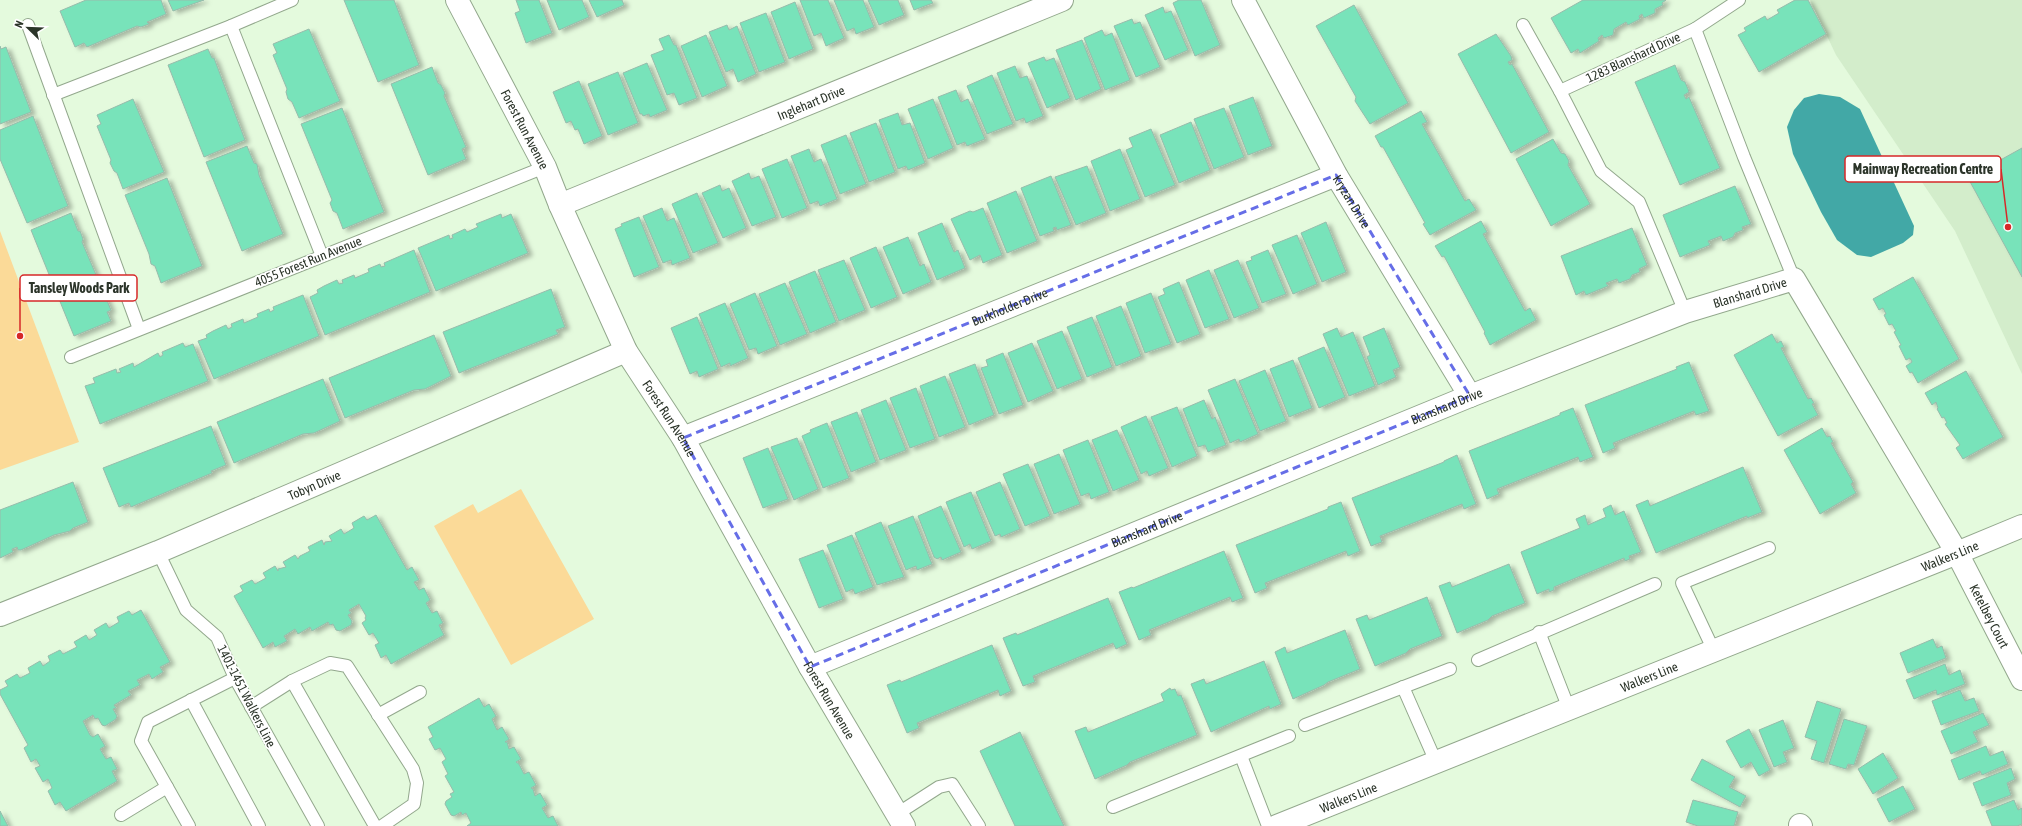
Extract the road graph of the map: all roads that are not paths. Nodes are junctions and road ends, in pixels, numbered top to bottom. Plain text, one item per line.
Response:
1 (292, 0) edge
2 (457, 0) edge
3 (1062, 0) edge
4 (1243, 0) edge
5 (1740, 0) edge
6 (28, 25) dead end
7 (1523, 25) dead end
8 (231, 26) junction
9 (1695, 28) junction
10 (1560, 91) junction
11 (53, 95) junction
12 (545, 167) junction
13 (1336, 175) junction
14 (560, 205) junction
15 (322, 256) junction
16 (1794, 279) junction
17 (1685, 312) junction
18 (139, 329) junction
19 (626, 351) junction
20 (71, 357) dead end
21 (1470, 396) junction
22 (683, 438) junction
23 (2022, 526) edge
24 (1769, 548) dead end
25 (158, 552) junction
26 (1957, 554) junction
27 (1655, 584) dead end
28 (0, 615) edge
29 (1539, 632) junction
30 (1714, 651) junction
31 (1478, 660) dead end
32 (810, 667) junction
33 (1450, 668) dead end
34 (235, 678) junction
35 (2022, 679) edge
36 (292, 681) junction
37 (1403, 687) junction
38 (420, 692) dead end
39 (191, 700) junction
40 (251, 707) junction
41 (1569, 709) junction
42 (378, 715) junction
43 (1305, 725) dead end
44 (1289, 736) dead end
45 (1241, 756) junction
46 (1436, 762) junction
47 (167, 787) junction
48 (1113, 807) dead end
49 (121, 815) dead end
50 (901, 820) edge
51 (189, 826) edge
52 (259, 826) edge
53 (318, 826) edge
54 (374, 826) edge
55 (382, 826) edge
56 (979, 826) edge
57 (1268, 826) edge
58 (1277, 826) edge

1 - 8 lane
2 - 12 street, Forest Run Avenue
3 - 14 street, Inglehart Drive
4 - 13 street, Kryzan Drive
5 - 9 lane
6 - 11 lane
7 - 10 lane
8 - 11 lane
8 - 15 lane
9 - 10 lane, 1283 Blanshard Drive
9 - 16 lane, 1283 Blanshard Drive
10 - 17 lane
11 - 18 lane
12 - 14 street, Forest Run Avenue
12 - 15 lane, 4055 Forest Run Avenue
13 - 21 street, Kryzan Drive
13 - 22 street, Burkholder Drive
14 - 19 street, Forest Run Avenue
15 - 18 lane, 4055 Forest Run Avenue
16 - 17 street, Blanshard Drive
16 - 26 street, Blanshard Drive
17 - 21 street, Blanshard Drive
18 - 20 lane, 4055 Forest Run Avenue
19 - 22 street, Forest Run Avenue
19 - 25 street, Tobyn Drive
21 - 32 street, Blanshard Drive
22 - 32 street, Forest Run Avenue
23 - 26 street, Walkers Line
24 - 30 lane
25 - 28 street, Tobyn Drive
25 - 34 lane, 1401-1451 Walkers Line
26 - 30 street, Walkers Line
26 - 35 street, Ketelbey Court
27 - 29 lane
29 - 31 lane
29 - 41 lane
30 - 41 street, Walkers Line
32 - 50 street, Forest Run Avenue
33 - 37 lane
34 - 39 lane
34 - 40 lane, 1401-1451 Walkers Line
36 - 40 lane
36 - 42 lane
36 - 54 lane
37 - 43 lane
37 - 46 lane
38 - 42 lane
39 - 47 lane
39 - 52 lane
40 - 53 lane, 1401-1451 Walkers Line
41 - 46 street, Walkers Line
42 - 55 lane
44 - 45 lane
45 - 48 lane
45 - 57 lane
46 - 58 street, Walkers Line
47 - 49 lane
47 - 51 lane
50 - 56 lane

